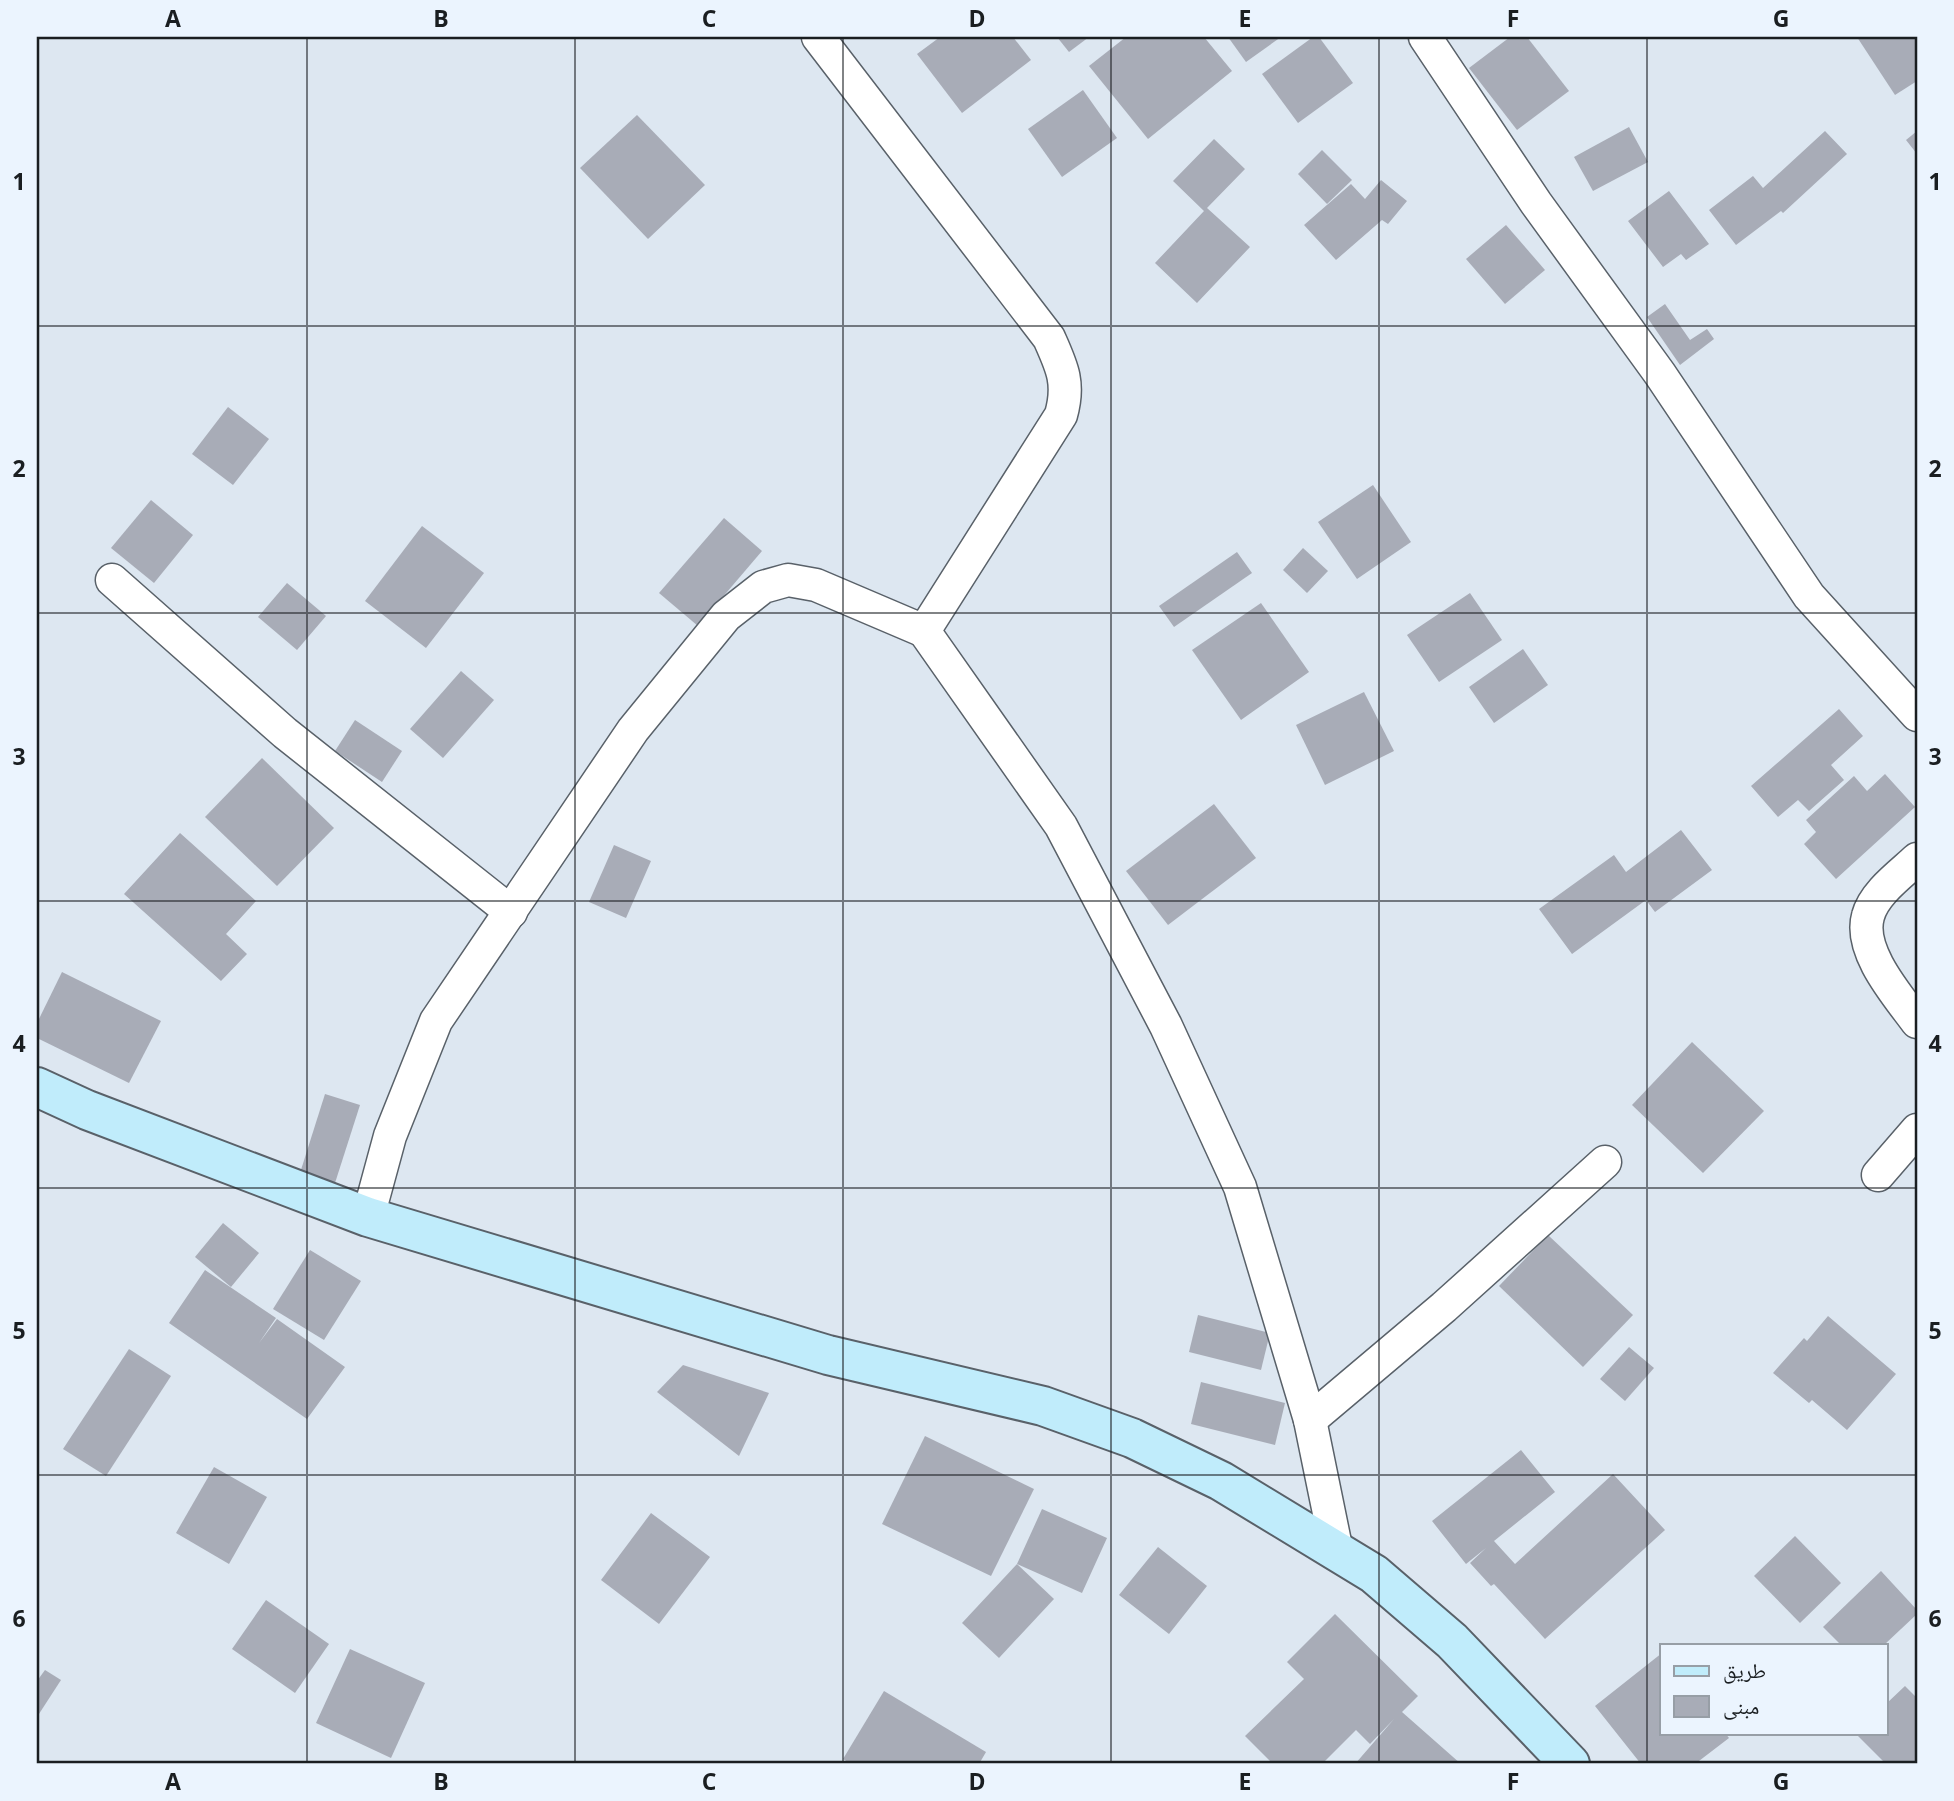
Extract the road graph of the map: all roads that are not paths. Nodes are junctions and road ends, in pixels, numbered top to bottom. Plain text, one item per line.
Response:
1 (818, 37) edge
2 (1425, 37) edge
3 (112, 580) dead end
4 (924, 631) junction
5 (1917, 715) edge
6 (1917, 859) edge
7 (511, 912) junction
8 (1917, 1022) edge
9 (37, 1087) edge
10 (1917, 1130) edge
11 (1605, 1162) dead end
12 (1878, 1175) dead end
13 (368, 1217) junction
14 (1310, 1420) junction
15 (1337, 1552) junction
16 (1570, 1764) edge

1 - 4 street
2 - 5 street
3 - 7 street
4 - 7 street
4 - 14 street
6 - 8 street
7 - 13 street
9 - 13 main road
10 - 12 street
11 - 14 street
13 - 15 main road
14 - 15 street
15 - 16 main road

